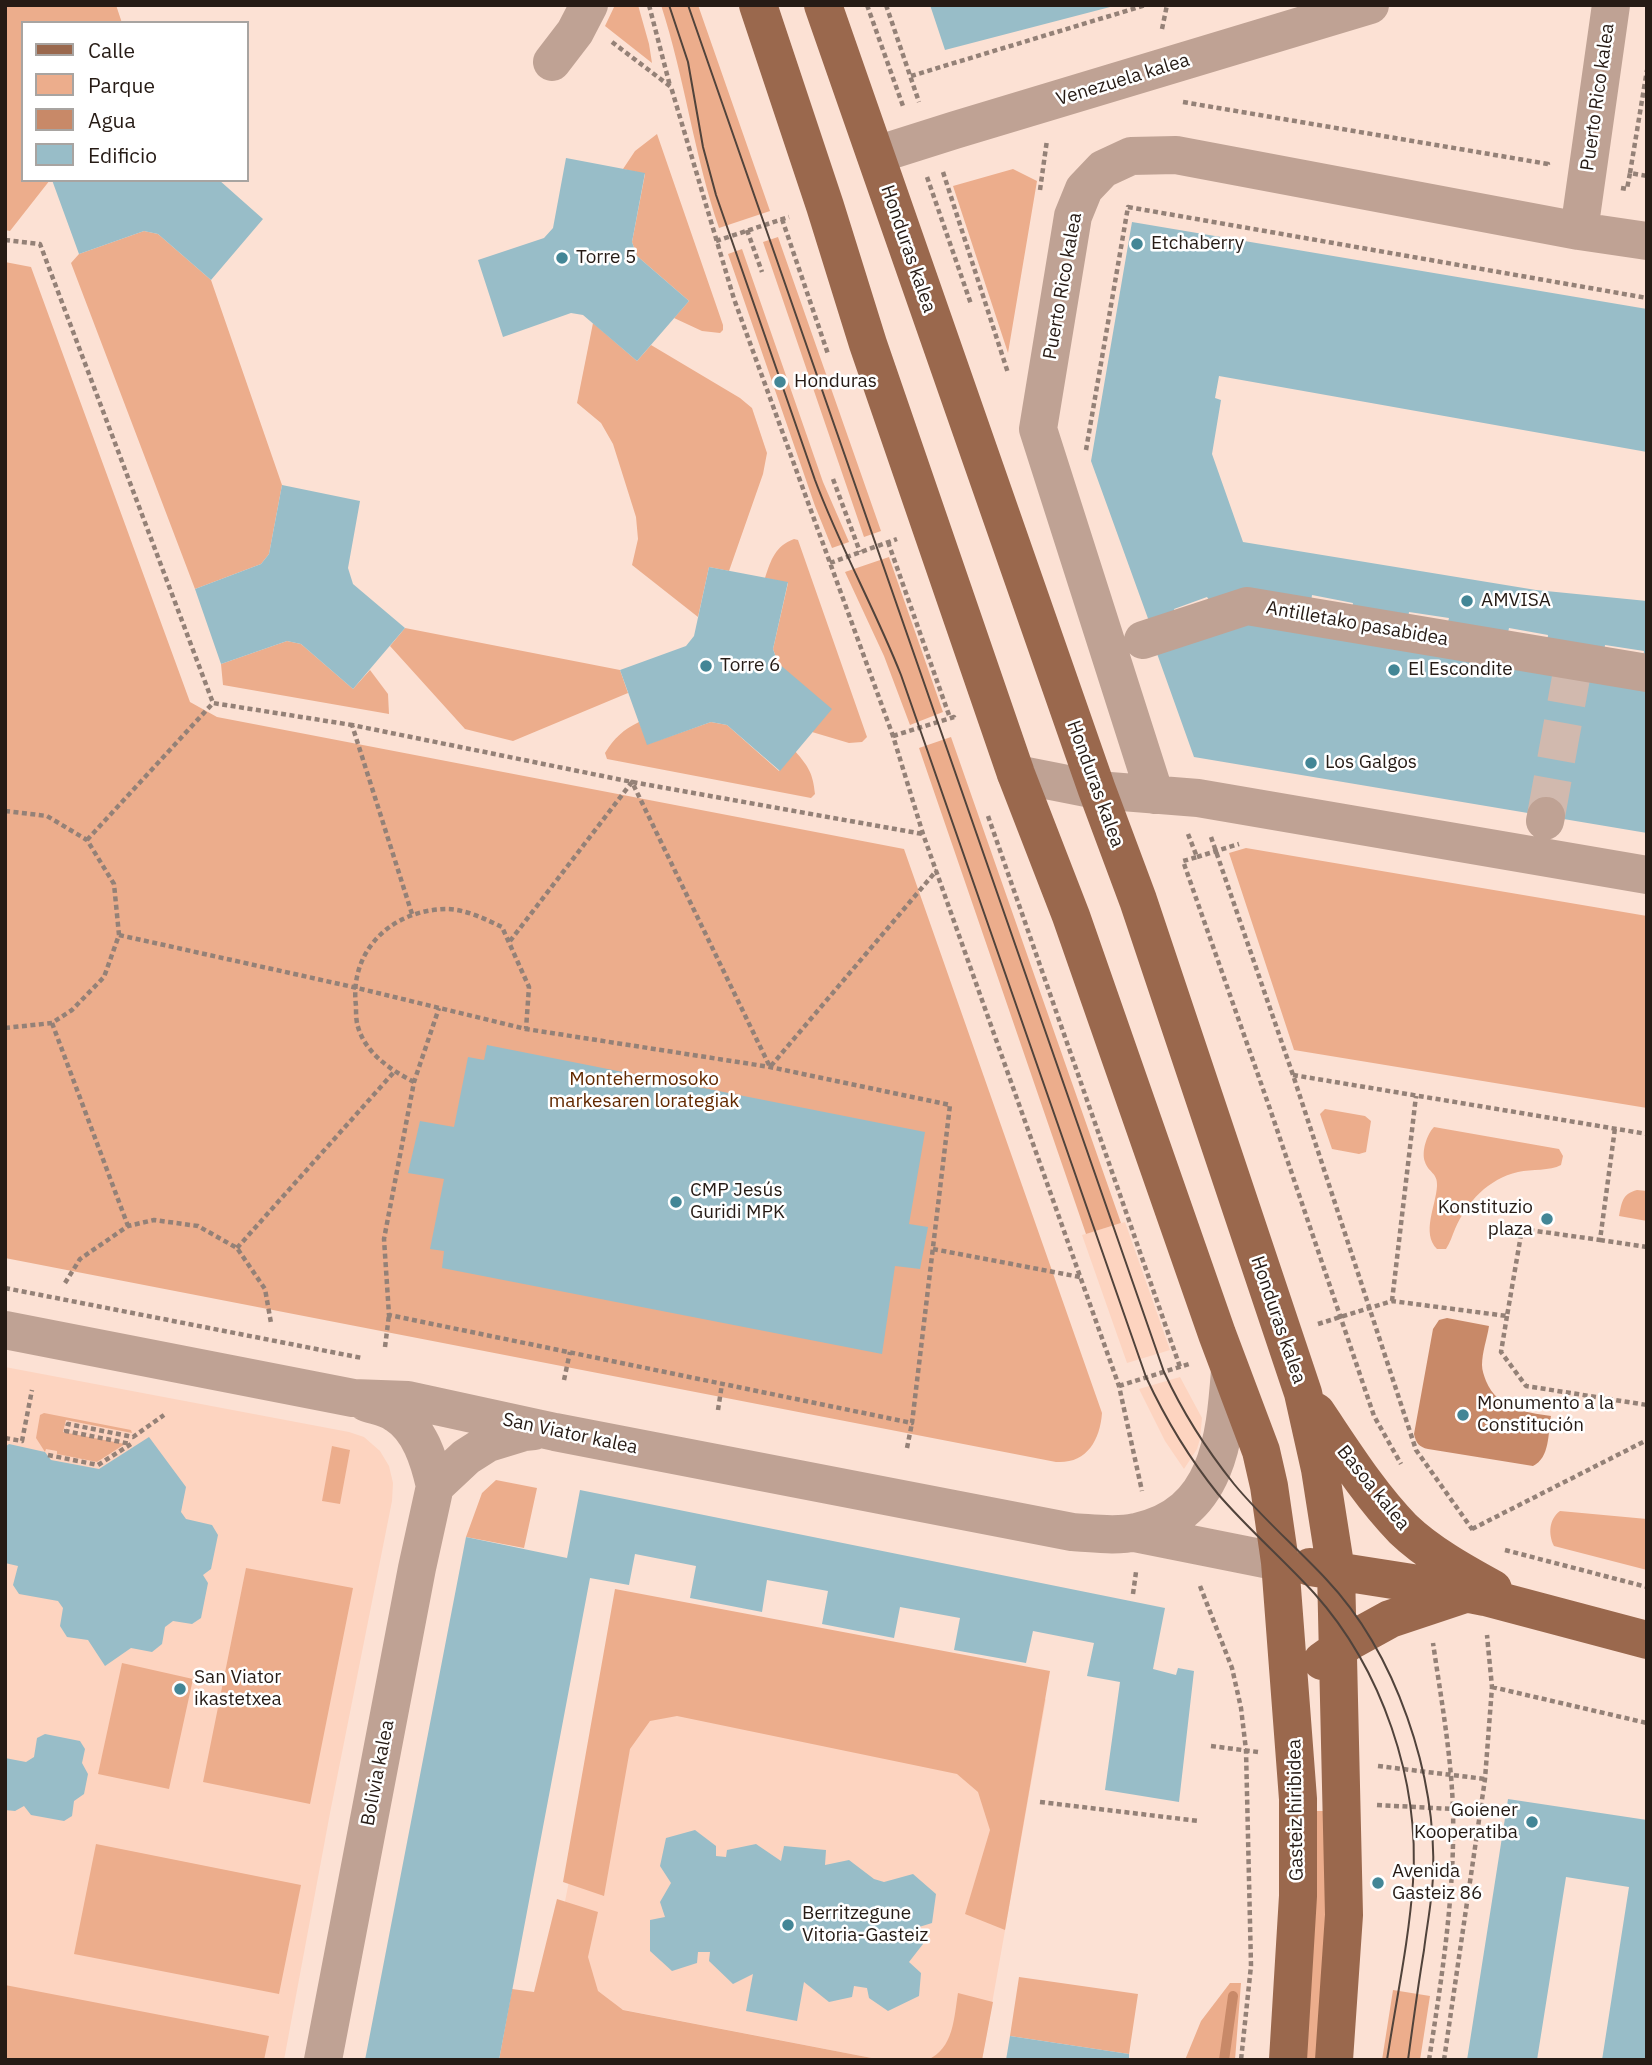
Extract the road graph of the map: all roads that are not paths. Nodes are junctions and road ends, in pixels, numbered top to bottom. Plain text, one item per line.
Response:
1 (758, 5) edge
2 (823, 5) edge
3 (1370, 5) edge
4 (1611, 5) edge
5 (586, 13) edge
6 (1271, 20) edge
7 (552, 62) dead end
8 (876, 155) junction
9 (1579, 231) junction
10 (1647, 242) edge
11 (1143, 640) dead end
12 (1647, 674) edge
13 (1016, 774) junction
14 (1097, 790) junction
15 (1164, 796) junction
16 (1647, 874) edge
17 (5, 1329) edge
18 (1227, 1362) junction
19 (1303, 1393) junction
20 (354, 1398) junction
21 (546, 1430) junction
22 (435, 1486) junction
23 (1140, 1533) junction
24 (1280, 1562) junction
25 (1336, 1571) junction
26 (1477, 1591) junction
27 (1647, 1640) edge
28 (1337, 1650) junction
29 (1290, 1684) junction
30 (323, 2060) edge
31 (1288, 2060) edge
32 (1334, 2060) edge

1 - 13 main road
2 - 8 main road, Honduras kalea
3 - 6 street, Venezuela kalea
4 - 9 street, Puerto Rico kalea
5 - 7 street
6 - 8 street, Venezuela kalea
8 - 14 main road, Honduras kalea
9 - 10 street, Puerto Rico kalea
9 - 15 street, Puerto Rico kalea
11 - 12 street, Antilletako pasabidea
13 - 14 street
13 - 18 main road
14 - 15 street
14 - 19 main road, Honduras kalea
15 - 16 street
17 - 20 street, San Viator kalea
18 - 23 street, San Viator kalea
18 - 24 main road
19 - 25 main road, Honduras kalea
19 - 26 main road, Basoa kalea
20 - 21 street, San Viator kalea
20 - 22 street, Bolivia kalea
21 - 22 street
21 - 23 street, San Viator kalea
22 - 30 street, Bolivia kalea
23 - 24 street, San Viator kalea
24 - 25 main road, Basoa kalea
24 - 29 main road, Gasteiz hiribidea
25 - 26 main road, Basoa kalea
25 - 28 main road
26 - 27 main road, Basoa kalea
26 - 28 main road
28 - 29 main road
28 - 32 main road
29 - 31 main road, Gasteiz hiribidea

